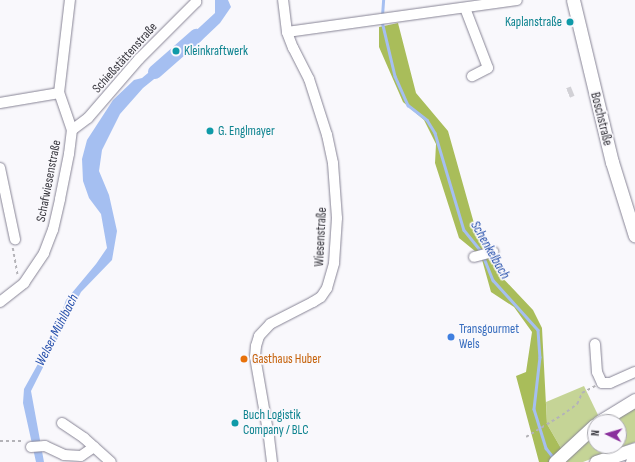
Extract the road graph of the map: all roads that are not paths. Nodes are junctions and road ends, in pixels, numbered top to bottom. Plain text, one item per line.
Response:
1 (70, 0) edge
2 (283, 0) edge
3 (517, 0) edge
4 (573, 0) edge
5 (196, 1) edge
6 (465, 8) junction
7 (287, 32) junction
8 (472, 76) dead end
9 (59, 93) junction
10 (0, 103) edge
11 (72, 130) junction
12 (0, 168) edge
13 (635, 236) edge
14 (15, 239) road end
15 (493, 252) dead end
16 (474, 257) dead end
17 (0, 302) edge
18 (595, 344) dead end
19 (635, 372) edge
20 (635, 400) edge
21 (612, 414) edge
22 (62, 423) dead end
23 (587, 432) edge
24 (36, 446) road end
25 (94, 447) junction
26 (635, 449) edge
27 (111, 462) edge
28 (272, 462) edge
29 (555, 462) edge
30 (596, 462) edge

1 - 9 street, Schafwiesenstraße
2 - 7 street
3 - 6 street
4 - 13 main road, Boschstraße
5 - 11 street, Schießstättenstraße
6 - 7 street
6 - 8 street
7 - 28 street, Wiesenstraße
9 - 10 street
9 - 11 street, Schafwiesenstraße
11 - 17 street, Schafwiesenstraße
12 - 14 street
15 - 16 street
18 - 19 street
20 - 21 main road
22 - 25 street
23 - 29 main road
24 - 25 street
25 - 27 street
26 - 30 main road

